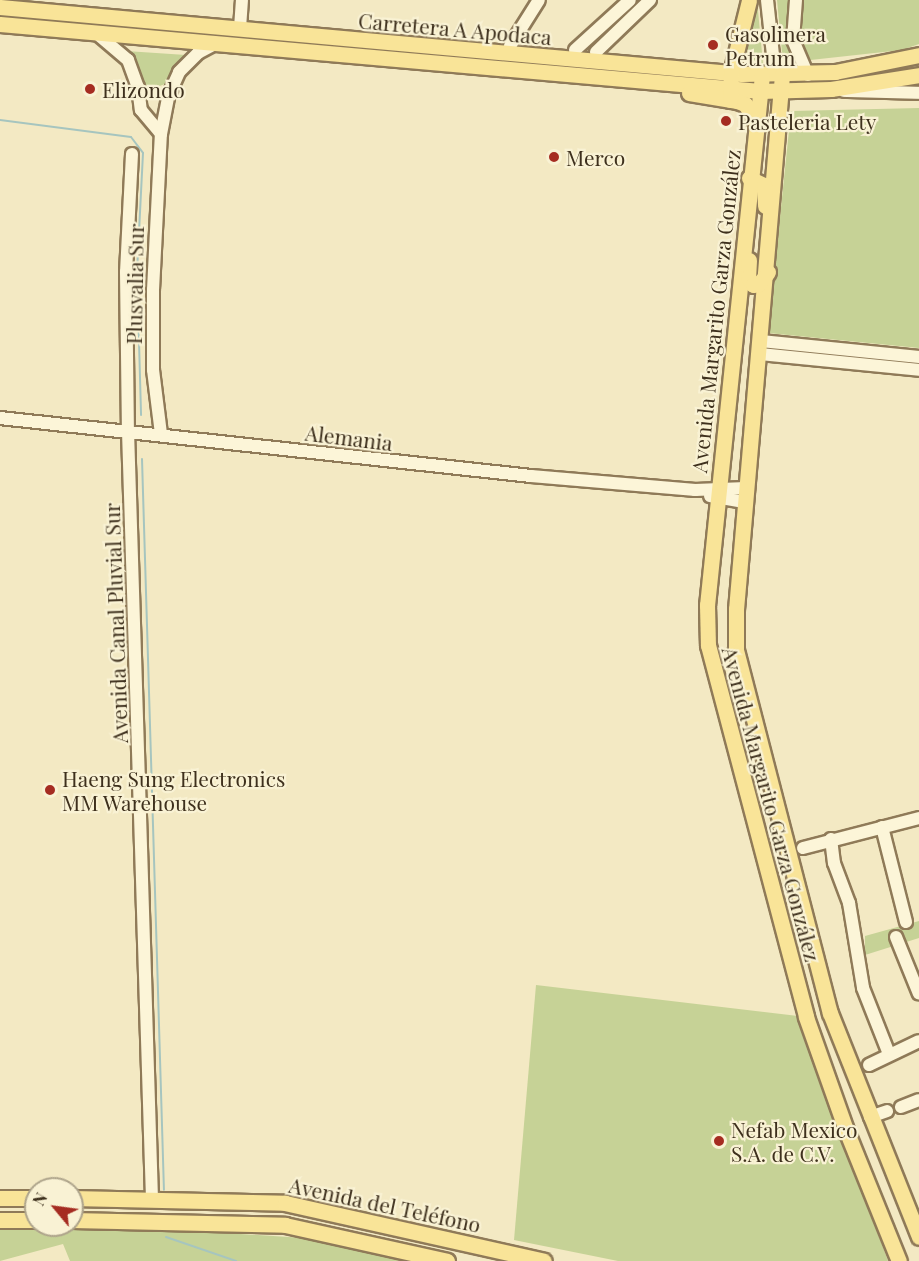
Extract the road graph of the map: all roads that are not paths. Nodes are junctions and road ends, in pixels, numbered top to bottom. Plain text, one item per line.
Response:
1 (242, 0) edge
2 (539, 0) edge
3 (630, 0) edge
4 (650, 0) edge
5 (749, 0) edge
6 (767, 0) edge
7 (796, 0) edge
8 (0, 7) edge
9 (0, 24) edge
10 (240, 25) junction
11 (96, 33) junction
12 (213, 45) junction
13 (510, 46) junction
14 (575, 50) junction
15 (596, 52) junction
16 (773, 55) junction
17 (919, 55) edge
18 (762, 75) junction
19 (782, 75) junction
20 (808, 75) junction
21 (919, 75) edge
22 (730, 87) junction
23 (831, 89) junction
24 (760, 91) junction
25 (782, 91) junction
26 (919, 93) edge
27 (756, 122) junction
28 (161, 134) junction
29 (132, 154) dead end
30 (749, 178) junction
31 (746, 211) junction
32 (772, 228) junction
33 (768, 272) junction
34 (761, 348) junction
35 (919, 357) edge
36 (919, 370) edge
37 (0, 418) edge
38 (128, 431) junction
39 (161, 434) junction
40 (718, 493) junction
41 (746, 495) junction
42 (919, 818) edge
43 (882, 827) junction
44 (831, 839) junction
45 (803, 848) dead end
46 (906, 922) dead end
47 (896, 937) dead end
48 (919, 994) edge
49 (919, 1041) edge
50 (889, 1054) junction
51 (869, 1065) dead end
52 (918, 1102) edge
53 (900, 1107) dead end
54 (888, 1111) dead end
55 (870, 1117) junction
56 (0, 1198) edge
57 (24, 1198) edge
58 (84, 1198) edge
59 (159, 1199) junction
60 (0, 1220) edge
61 (24, 1220) edge
62 (84, 1220) edge
63 (167, 1221) junction
64 (919, 1237) edge
65 (447, 1261) edge
66 (544, 1261) edge
67 (899, 1261) edge

1 - 10 street
2 - 13 street
3 - 14 street
4 - 15 street
5 - 22 main road
6 - 16 street
7 - 20 street
8 - 10 main road, Carretera A Apodaca
9 - 11 main road, Carretera A Apodaca
10 - 13 main road
10 - 22 main road, Carretera A Apodaca
11 - 12 main road, Carretera A Apodaca
11 - 28 street
12 - 22 main road, Carretera A Apodaca
12 - 28 street, Plusvalia Sur
13 - 14 main road
14 - 15 main road
15 - 22 main road
16 - 18 street
16 - 19 street
17 - 20 main road, Carretera A Apodaca
18 - 19 main road, Carretera A Apodaca
18 - 22 main road, Carretera A Apodaca
18 - 24 main road, Avenida Margarito Garza González
19 - 20 main road, Carretera A Apodaca
19 - 25 main road, Avenida Margarito Garza González
21 - 23 main road, Carretera A Apodaca
22 - 24 main road, Carretera A Apodaca
22 - 27 main road
23 - 25 main road, Carretera A Apodaca
23 - 26 street
24 - 25 main road, Carretera A Apodaca
24 - 27 main road, Avenida Margarito Garza González
25 - 32 main road, Avenida Margarito Garza González
27 - 30 main road, Avenida Margarito Garza González
28 - 39 street, Plusvalia Sur
29 - 38 street, Avenida Canal Pluvial Sur
30 - 31 main road, Avenida Margarito Garza González
30 - 32 main road
31 - 33 main road
31 - 40 main road, Avenida Margarito Garza González
32 - 33 main road, Avenida Margarito Garza González
33 - 34 main road, Avenida Margarito Garza González
34 - 35 street
34 - 36 street
34 - 41 main road, Avenida Margarito Garza González
37 - 38 street, Alemania
38 - 39 street, Alemania
38 - 59 street, Avenida Canal Pluvial Sur
39 - 40 street, Alemania
40 - 41 street, Alemania
40 - 67 main road, Avenida Margarito Garza González
41 - 55 main road, Avenida Margarito Garza González
42 - 43 street
43 - 44 street
43 - 46 street
44 - 45 street
44 - 50 street
47 - 48 street
49 - 50 street
50 - 51 street
52 - 53 street
54 - 55 street
55 - 64 main road, Avenida Margarito Garza González
56 - 57 main road
58 - 59 main road, Avenida del Teléfono
59 - 63 main road
59 - 66 main road, Avenida del Teléfono
60 - 61 main road
62 - 63 main road, Avenida del Teléfono
63 - 65 main road, Avenida del Teléfono

